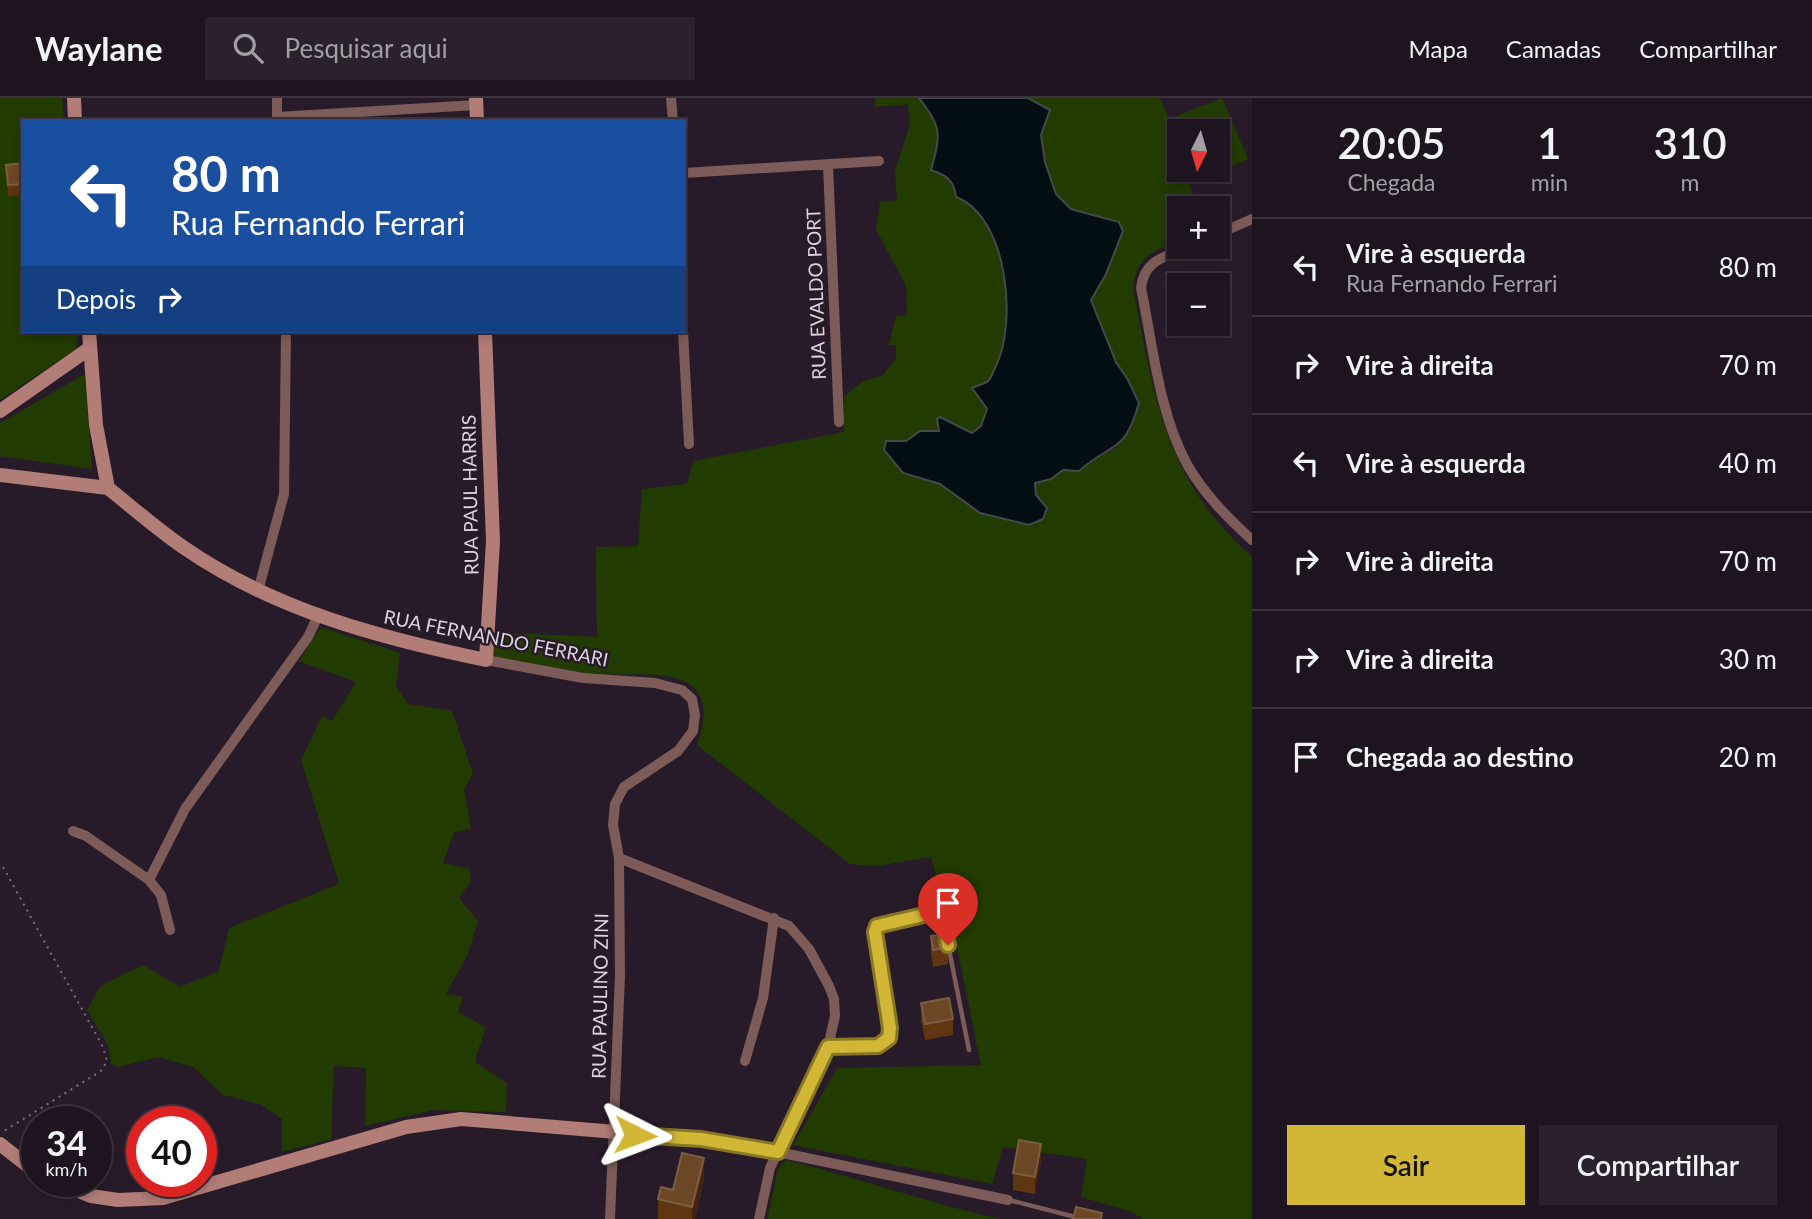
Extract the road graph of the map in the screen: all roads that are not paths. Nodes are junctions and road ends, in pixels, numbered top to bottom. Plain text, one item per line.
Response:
1 (74, 98) edge
2 (276, 98) edge
3 (671, 98) edge
4 (476, 102) edge
5 (75, 119) edge
6 (277, 119) edge
7 (673, 119) edge
8 (879, 161) dead end
9 (828, 165) junction
10 (686, 173) edge
11 (1252, 219) edge
12 (1230, 229) edge
13 (1167, 256) edge
14 (89, 333) edge
15 (286, 333) edge
16 (485, 333) edge
17 (683, 333) edge
18 (90, 348) junction
19 (0, 411) edge
20 (839, 422) dead end
21 (689, 444) dead end
22 (0, 475) edge
23 (108, 488) junction
24 (1252, 540) edge
25 (258, 591) junction
26 (318, 616) junction
27 (486, 660) junction
28 (73, 831) dead end
29 (619, 858) junction
30 (149, 880) junction
31 (774, 918) junction
32 (170, 930) dead end
33 (828, 1047) junction
34 (969, 1050) dead end
35 (745, 1062) dead end
36 (615, 1133) junction
37 (0, 1144) edge
38 (778, 1152) junction
39 (21, 1160) edge
40 (97, 1197) edge
41 (1008, 1200) joint
42 (610, 1219) edge
43 (759, 1219) edge
44 (1083, 1219) edge

1 - 5 street
2 - 6 street
3 - 7 street
4 - 6 street
8 - 9 street
9 - 10 street
9 - 20 street, RUA EVALDO PORT
11 - 12 street
13 - 24 street
14 - 18 street
15 - 25 street
16 - 27 street, RUA PAUL HARRIS
17 - 21 street
18 - 19 street
18 - 23 street
22 - 23 street
23 - 25 street, RUA FERNANDO FERRARI
25 - 26 street, RUA FERNANDO FERRARI
26 - 27 street, RUA FERNANDO FERRARI
26 - 30 street
27 - 29 street, RUA FERNANDO FERRARI
28 - 30 street
29 - 31 street
29 - 36 street, RUA PAULINO ZINI
30 - 32 street
31 - 33 street
31 - 35 street
33 - 34 lane
33 - 38 street
36 - 38 street
36 - 40 street
36 - 42 street, RUA PAULINO ZINI
37 - 39 street
38 - 41 street
38 - 43 street
41 - 44 lane

